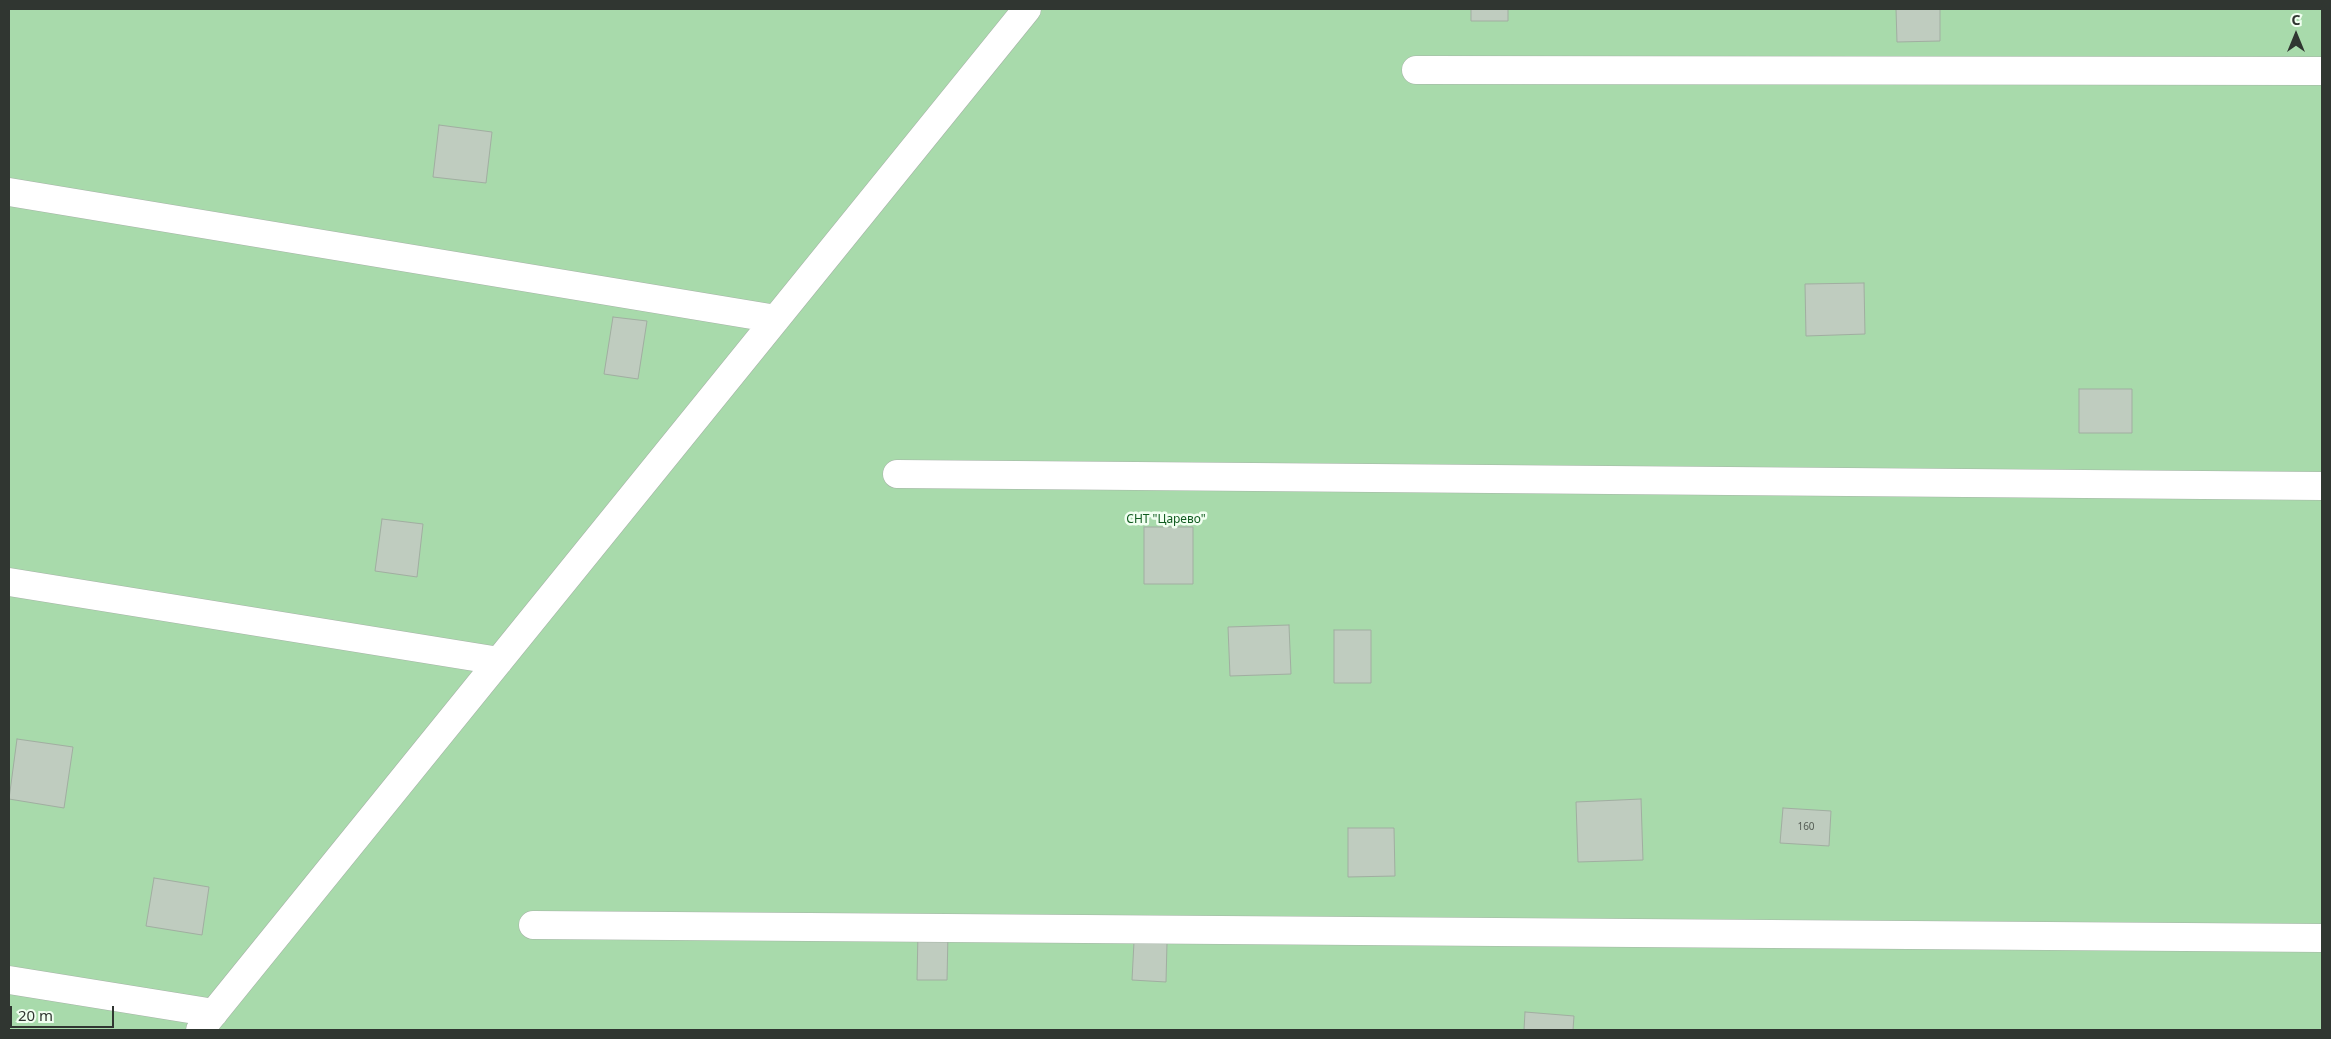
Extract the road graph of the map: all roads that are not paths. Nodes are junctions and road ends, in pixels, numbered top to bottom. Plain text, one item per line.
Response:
1 (1027, 9) edge
2 (1416, 70) dead end
3 (2322, 71) edge
4 (9, 192) edge
5 (776, 319) junction
6 (897, 474) dead end
7 (2322, 486) edge
8 (9, 582) edge
9 (499, 661) junction
10 (532, 925) dead end
11 (2322, 938) edge
12 (9, 980) edge
13 (207, 1022) edge

1 - 5 street
2 - 3 street
4 - 5 street
5 - 9 street
6 - 7 street
8 - 9 street
9 - 13 street
10 - 11 street
12 - 13 street

